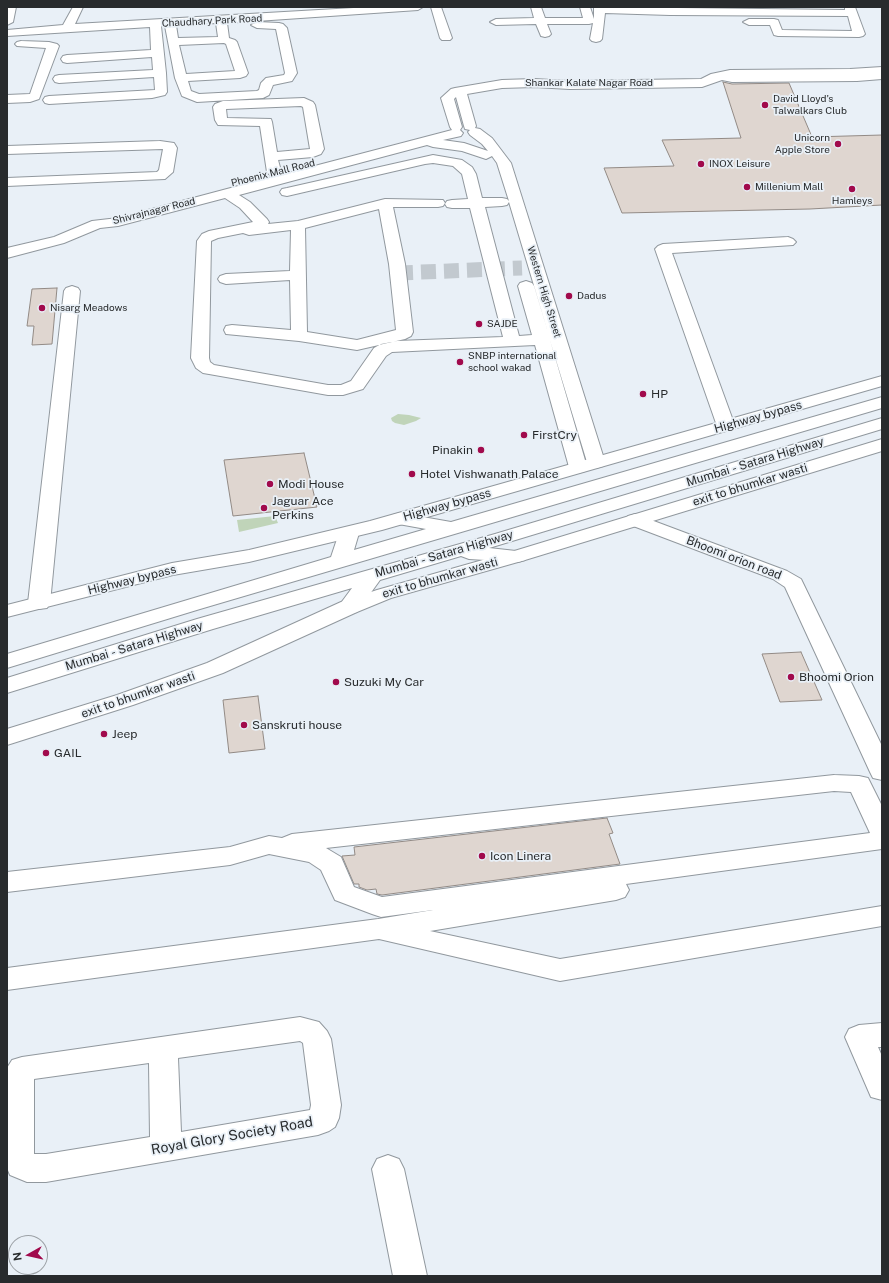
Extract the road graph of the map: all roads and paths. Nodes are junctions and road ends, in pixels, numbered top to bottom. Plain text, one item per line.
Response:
1 (11, 7) edge
2 (78, 7) edge
3 (417, 7) edge
4 (436, 7) edge
5 (536, 7) edge
6 (585, 7) edge
7 (384, 8) edge
8 (599, 8) edge
9 (646, 9) edge
10 (769, 10) edge
11 (801, 10) edge
12 (851, 10) edge
13 (540, 21) junction
14 (7, 22) edge
15 (732, 22) dead end
16 (170, 23) junction
17 (221, 23) junction
18 (67, 28) junction
19 (153, 32) junction
20 (502, 35) dead end
21 (546, 35) dead end
22 (446, 38) dead end
23 (11, 39) edge
24 (596, 39) dead end
25 (224, 40) junction
26 (173, 42) junction
27 (157, 53) junction
28 (67, 59) dead end
29 (882, 71) edge
30 (160, 73) junction
31 (882, 75) edge
32 (722, 76) junction
33 (181, 78) junction
34 (59, 79) dead end
35 (7, 100) edge
36 (49, 100) dead end
37 (267, 127) junction
38 (215, 129) dead end
39 (463, 130) junction
40 (416, 143) junction
41 (7, 150) edge
42 (356, 156) junction
43 (486, 156) junction
44 (271, 157) junction
45 (277, 175) junction
46 (7, 182) edge
47 (226, 193) junction
48 (241, 202) junction
49 (385, 203) junction
50 (438, 203) dead end
51 (477, 203) junction
52 (452, 204) dead end
53 (509, 209) junction
54 (97, 224) junction
55 (298, 225) junction
56 (249, 231) dead end
57 (788, 242) dead end
58 (7, 253) edge
59 (528, 264) junction
60 (298, 276) junction
61 (226, 279) dead end
62 (72, 291) dead end
63 (232, 330) dead end
64 (299, 336) junction
65 (542, 340) junction
66 (512, 341) junction
67 (882, 381) edge
68 (574, 389) junction
69 (556, 390) junction
70 (882, 402) edge
71 (882, 423) edge
72 (726, 426) junction
73 (882, 445) edge
74 (596, 462) junction
75 (578, 467) junction
76 (400, 519) junction
77 (635, 520) junction
78 (452, 528) junction
79 (349, 533) junction
80 (452, 552) junction
81 (518, 556) junction
82 (340, 561) junction
83 (373, 575) junction
84 (39, 603) junction
85 (349, 607) junction
86 (7, 611) edge
87 (7, 661) edge
88 (7, 686) edge
89 (7, 737) edge
90 (882, 772) edge
91 (882, 832) edge
92 (882, 840) edge
93 (269, 845) junction
94 (882, 850) edge
95 (7, 882) edge
96 (882, 916) edge
97 (378, 929) junction
98 (7, 980) edge
99 (882, 1035) edge
100 (163, 1048) junction
101 (13, 1083) edge
102 (882, 1088) edge
103 (166, 1147) junction
104 (388, 1169) dead end
105 (410, 1276) edge

1 - 14 main road
2 - 18 main road
3 - 7 main road, Chaudhary Park Road
4 - 22 main road
5 - 13 main road
6 - 13 main road
7 - 17 main road, Chaudhary Park Road
8 - 9 main road
8 - 24 main road
9 - 10 main road
10 - 11 main road
11 - 12 main road
12 - 15 main road
13 - 20 main road
13 - 21 main road
16 - 17 main road, Chaudhary Park Road
16 - 19 main road, Chaudhary Park Road
16 - 26 main road
17 - 25 main road
17 - 33 main road
18 - 19 main road, Chaudhary Park Road
18 - 23 main road, Chaudhary Park Road
19 - 27 main road
23 - 35 main road
25 - 26 main road
25 - 33 main road
26 - 33 main road
27 - 28 main road
27 - 30 main road
29 - 32 main road, Shankar Kalate Nagar Road
30 - 34 main road
30 - 36 main road
31 - 32 main road, Shankar Kalate Nagar Road
32 - 39 main road, Shankar Kalate Nagar Road
37 - 38 main road
37 - 44 main road
37 - 44 main road
39 - 40 main road, Phoenix Mall Road
39 - 42 main road, Phoenix Mall Road
39 - 43 main road, Western High Street
39 - 53 main road, Western High Street
40 - 42 main road, Phoenix Mall Road
40 - 43 main road
41 - 46 main road
42 - 45 main road, Phoenix Mall Road
43 - 53 main road, Western High Street
44 - 45 main road
45 - 47 main road, Shivrajnagar Road
45 - 54 main road, Phoenix Mall Road
47 - 48 main road
47 - 54 main road, Shivrajnagar Road
48 - 51 main road
48 - 66 main road
49 - 50 main road
49 - 55 main road
49 - 64 main road
51 - 52 main road
51 - 53 main road
51 - 66 main road
53 - 59 main road, Western High Street
54 - 58 main road, Shivrajnagar Road
55 - 56 main road
55 - 60 main road
57 - 72 main road
59 - 65 main road, Western High Street
59 - 68 main road, Western High Street
60 - 61 main road
60 - 64 main road
62 - 84 main road
63 - 64 main road
65 - 66 main road
65 - 69 main road, Western High Street
67 - 72 main road, Highway bypass
68 - 69 main road
68 - 74 main road, Western High Street
69 - 75 main road, Western High Street
70 - 78 main road, Mumbai - Satara Highway
71 - 80 main road, Mumbai - Satara Highway
72 - 74 main road, Highway bypass
73 - 77 main road, exit to bhumkar wasti
74 - 75 main road, Highway bypass
75 - 76 main road, Highway bypass
76 - 78 main road
76 - 79 main road, Highway bypass
77 - 81 main road, exit to bhumkar wasti
77 - 90 main road, Bhoomi orion road
78 - 82 main road, Mumbai - Satara Highway
79 - 82 main road
79 - 84 main road, Highway bypass
80 - 81 main road
80 - 83 main road, Mumbai - Satara Highway
81 - 85 main road, exit to bhumkar wasti
82 - 87 main road, Mumbai - Satara Highway
83 - 85 main road
83 - 88 main road, Mumbai - Satara Highway
84 - 86 main road, Highway bypass
85 - 89 main road, exit to bhumkar wasti
91 - 93 main road
92 - 93 main road
93 - 95 main road
94 - 97 main road
96 - 97 main road
97 - 98 main road
99 - 102 main road
100 - 101 main road, Royal Glory Society Road
100 - 103 main road
100 - 103 main road, Royal Glory Society Road
101 - 103 main road, Royal Glory Society Road
104 - 105 main road

